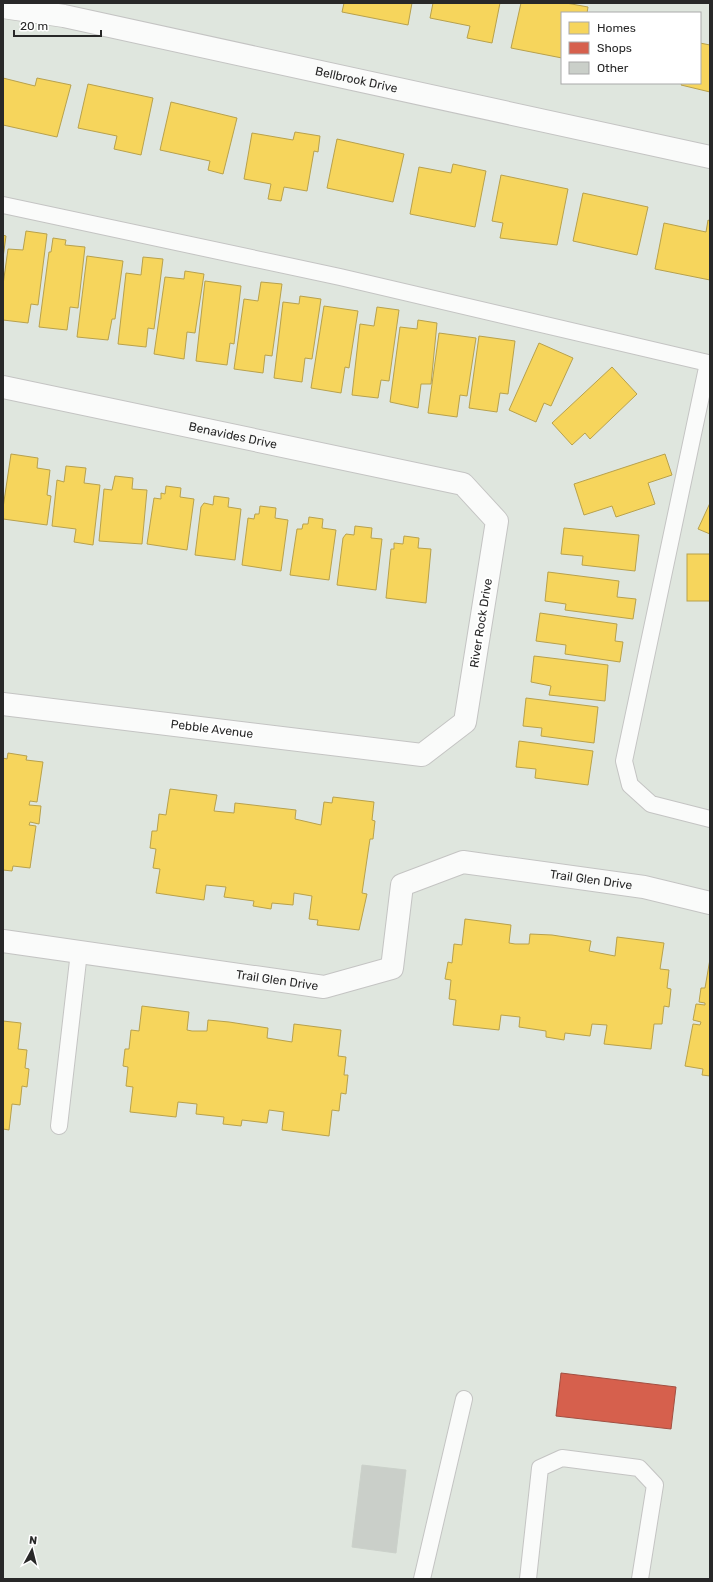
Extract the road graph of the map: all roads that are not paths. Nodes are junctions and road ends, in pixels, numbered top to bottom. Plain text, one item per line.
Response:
1 (3, 6) edge
2 (710, 156) edge
3 (3, 205) edge
4 (709, 363) edge
5 (3, 387) edge
6 (463, 484) joint
7 (3, 704) edge
8 (422, 755) joint
9 (710, 819) edge
10 (710, 903) edge
11 (3, 941) edge
12 (79, 952) junction
13 (60, 1126) dead end
14 (464, 1399) dead end
15 (422, 1579) edge
16 (528, 1579) edge
17 (640, 1579) edge

1 - 2 street, Bellbrook Drive
3 - 4 lane
4 - 9 lane
5 - 6 street, Benavides Drive
6 - 8 street, River Rock Drive
7 - 8 street, Pebble Avenue
10 - 12 street, Trail Glen Drive
11 - 12 street, Trail Glen Drive
12 - 13 lane
14 - 15 lane
16 - 17 lane

